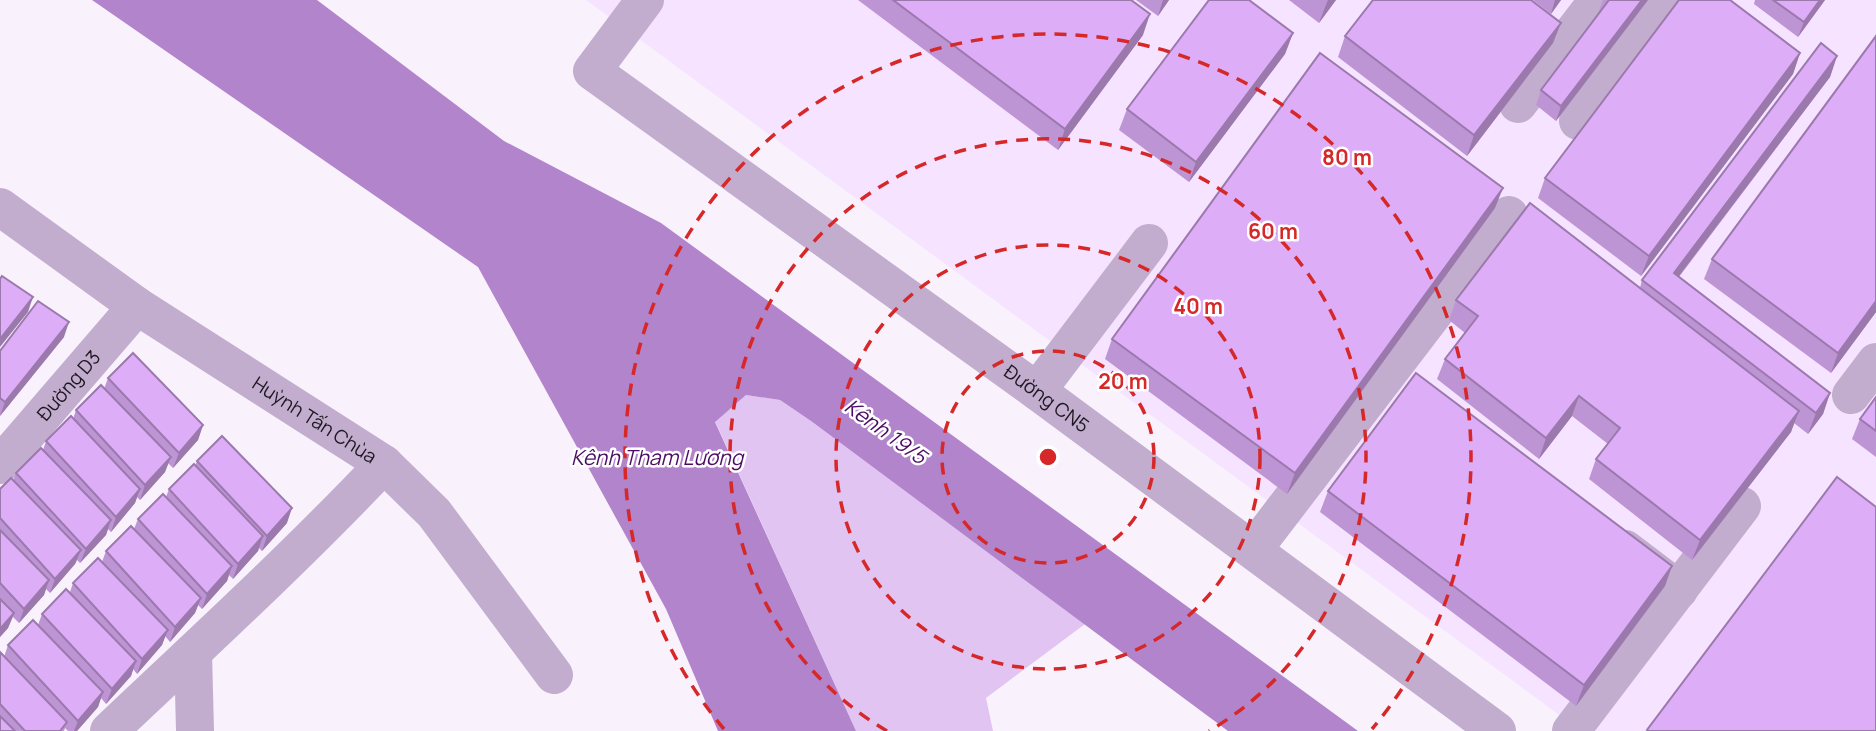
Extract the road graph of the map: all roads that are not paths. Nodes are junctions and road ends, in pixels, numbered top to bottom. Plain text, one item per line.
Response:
1 (645, 0) edge
2 (1598, 0) edge
3 (1670, 0) edge
4 (1518, 104) edge
5 (1578, 121) dead end
6 (0, 207) edge
7 (1509, 215) dead end
8 (1149, 243) dead end
9 (137, 306) junction
10 (1876, 362) edge
11 (1390, 369) junction
12 (1037, 391) junction
13 (1423, 394) edge
14 (1851, 395) dead end
15 (384, 464) junction
16 (0, 465) edge
17 (1742, 506) edge
18 (1601, 530) edge
19 (1253, 550) junction
20 (1679, 590) junction
21 (193, 652) junction
22 (554, 675) dead end
23 (109, 731) edge
24 (195, 731) edge
25 (1497, 731) edge
26 (1571, 731) edge

1 - 12 street, Đường CN5
2 - 4 street
3 - 5 street
6 - 9 street, Huỳnh Tấn Chùa
7 - 11 street
8 - 12 street
9 - 15 street, Huỳnh Tấn Chùa
9 - 16 street, Đường D3
10 - 14 street
11 - 13 street
11 - 19 street
12 - 19 street, Đường CN5
15 - 21 street, Huỳnh Tấn Chùa
15 - 22 street
17 - 20 street
18 - 20 street
19 - 25 street, Đường CN5
20 - 26 street
21 - 23 street, Huỳnh Tấn Chùa
21 - 24 street

